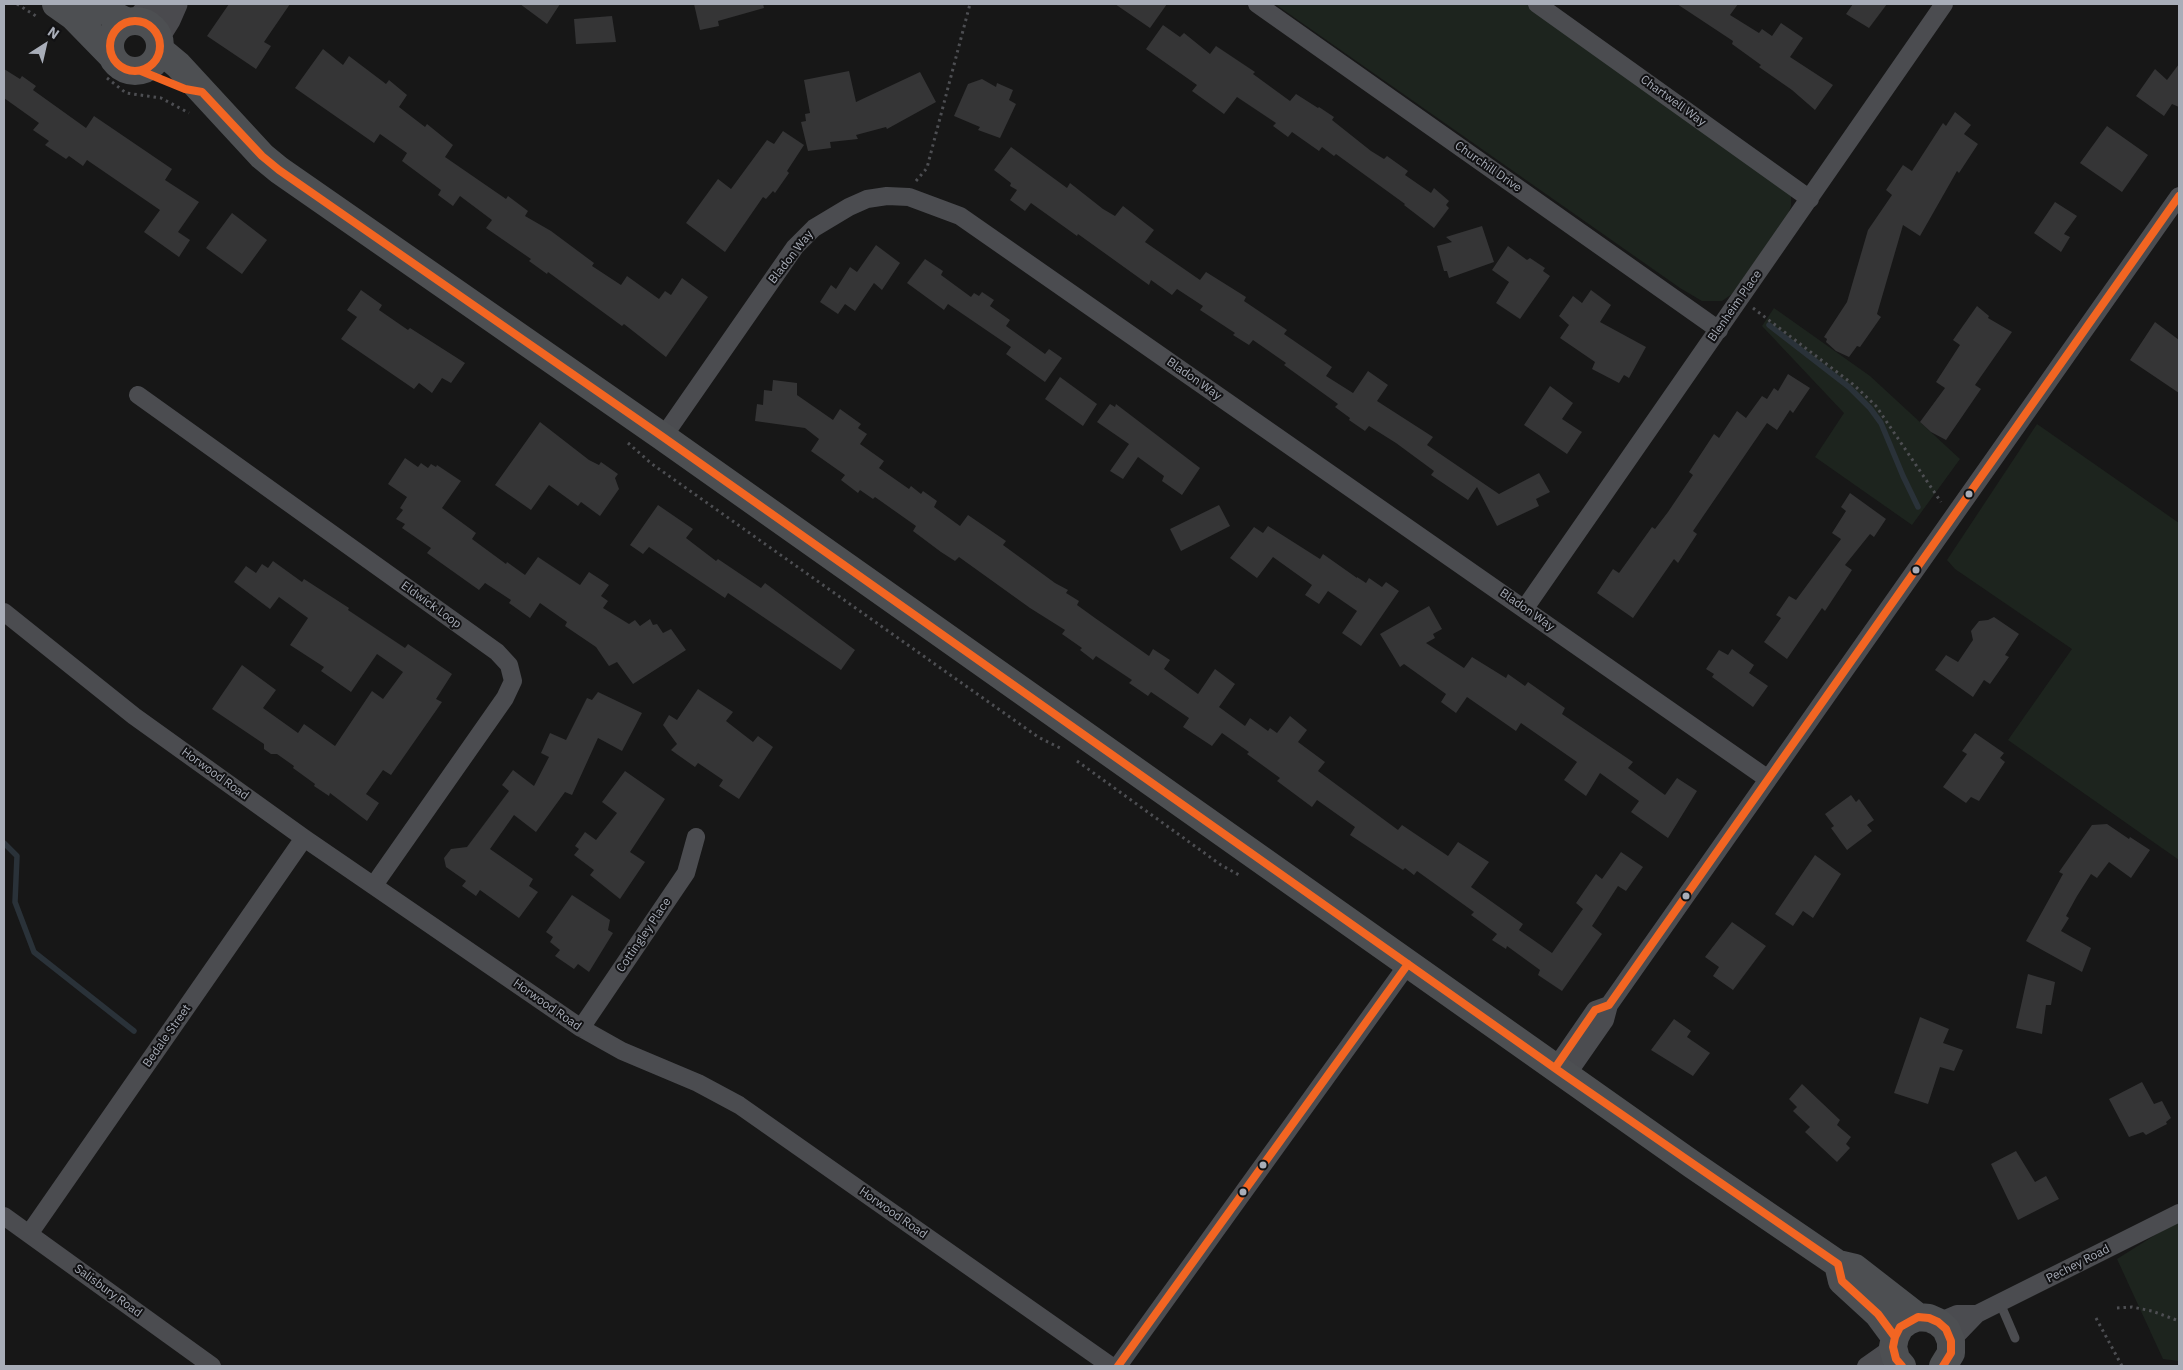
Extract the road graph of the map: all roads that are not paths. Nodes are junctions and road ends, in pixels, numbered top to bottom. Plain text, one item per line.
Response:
1 (56, 4) edge
2 (82, 4) edge
3 (174, 4) edge
4 (1257, 4) edge
5 (1537, 4) edge
6 (1944, 4) edge
7 (147, 27) edge
8 (111, 55) junction
9 (141, 71) junction
10 (202, 92) junction
11 (2179, 196) edge
12 (1810, 199) junction
13 (1719, 330) junction
14 (138, 395) dead end
15 (663, 437) junction
16 (1525, 608) junction
17 (4, 612) edge
18 (1768, 779) junction
19 (696, 837) dead end
20 (304, 838) junction
21 (374, 885) junction
22 (1408, 964) junction
23 (582, 1028) junction
24 (1561, 1072) junction
25 (2179, 1213) edge
26 (4, 1216) edge
27 (29, 1234) junction
28 (1838, 1264) junction
29 (2000, 1302) junction
30 (2015, 1338) dead end
31 (1940, 1346) edge
32 (1897, 1350) edge
33 (212, 1366) edge
34 (1111, 1366) edge
35 (1118, 1366) edge
36 (1866, 1366) edge

1 - 8 main road
2 - 7 main road
3 - 7 main road
4 - 13 street, Churchill Drive
5 - 12 street, Chartwell Way
6 - 12 street, Blenheim Place
7 - 8 main road
7 - 9 main road
7 - 10 main road
8 - 9 main road
9 - 10 main road
10 - 15 main road
11 - 18 street
12 - 13 street, Blenheim Place
13 - 16 street, Blenheim Place
14 - 21 street, Eldwick Loop
15 - 16 street, Bladon Way
15 - 22 main road
16 - 18 street, Bladon Way
17 - 20 street, Horwood Road
18 - 24 street
19 - 23 street, Cottingley Place
20 - 21 street, Horwood Road
20 - 27 street, Bedale Street
21 - 23 street, Horwood Road
22 - 24 main road
22 - 35 street
23 - 34 street, Horwood Road
24 - 28 main road
25 - 29 street, Pechey Road
26 - 27 street, Salisbury Road
27 - 33 street, Salisbury Road
28 - 31 main road
28 - 32 main road
29 - 30 lane
29 - 31 street, Pechey Road
31 - 32 main road
32 - 36 street

